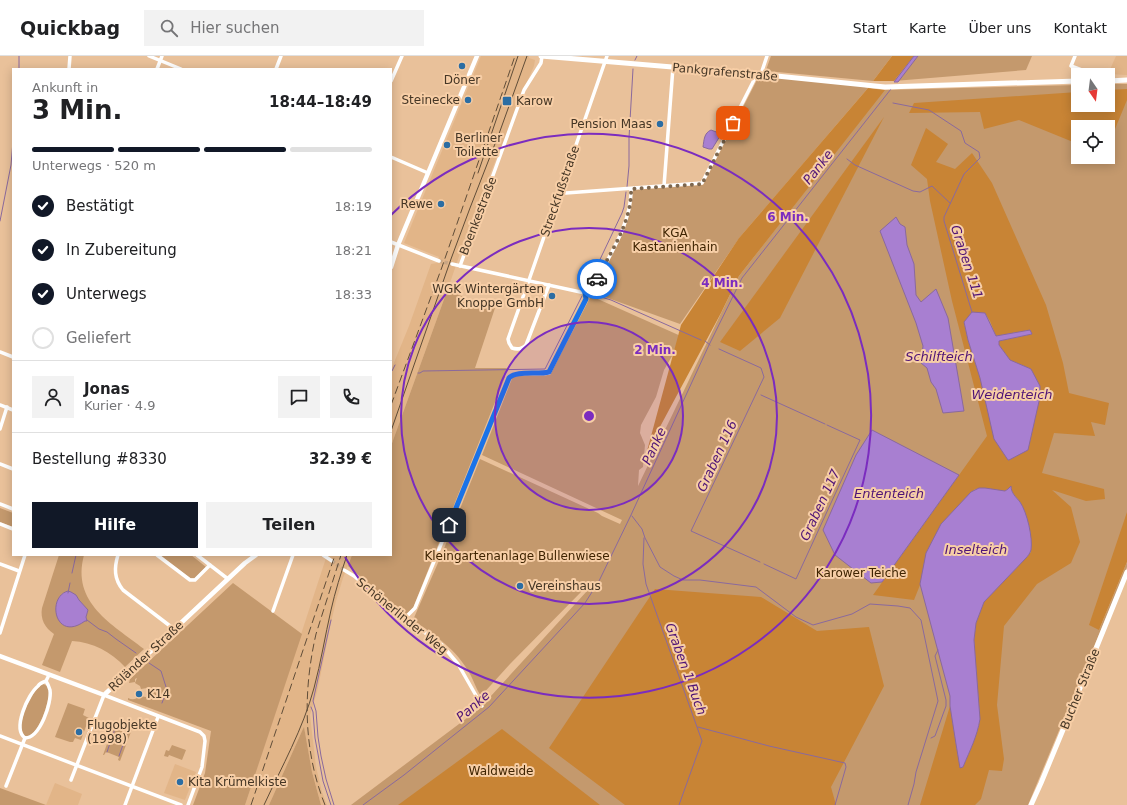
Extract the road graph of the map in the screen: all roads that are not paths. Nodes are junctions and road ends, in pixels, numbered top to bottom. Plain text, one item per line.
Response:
1 (70, 56) edge
2 (149, 56) edge
3 (162, 56) edge
4 (281, 56) edge
5 (402, 56) edge
6 (477, 56) edge
7 (542, 56) edge
8 (767, 56) edge
9 (1075, 56) edge
10 (606, 59) edge
11 (160, 61) junction
12 (673, 67) junction
13 (69, 68) edge
14 (157, 68) edge
15 (178, 68) edge
16 (276, 68) edge
17 (1076, 68) edge
18 (758, 74) junction
19 (392, 79) edge
20 (1127, 80) edge
21 (1115, 81) edge
22 (1071, 82) edge
23 (392, 157) edge
24 (428, 173) junction
25 (664, 186) junction
26 (631, 189) junction
27 (560, 191) junction
28 (392, 242) edge
29 (398, 245) junction
30 (439, 261) tunnel mouth
31 (392, 264) edge
32 (452, 264) tunnel mouth
33 (460, 266) junction
34 (529, 280) junction
35 (549, 285) junction
36 (585, 293) junction
37 (0, 352) edge
38 (12, 357) edge
39 (0, 405) edge
40 (7, 407) junction
41 (12, 410) edge
42 (0, 429) edge
43 (0, 464) edge
44 (12, 469) edge
45 (0, 504) edge
46 (12, 509) edge
47 (0, 524) edge
48 (12, 529) edge
49 (25, 556) edge
50 (118, 556) edge
51 (158, 556) edge
52 (198, 556) edge
53 (255, 556) edge
54 (293, 556) edge
55 (324, 556) edge
56 (332, 561) tunnel mouth
57 (0, 564) edge
58 (210, 565) junction
59 (344, 570) tunnel mouth
60 (19, 572) junction
61 (1127, 572) edge
62 (228, 579) junction
63 (273, 611) dead end
64 (405, 618) junction
65 (174, 630) junction
66 (0, 632) edge
67 (0, 656) edge
68 (48, 675) junction
69 (46, 681) junction
70 (104, 695) junction
71 (482, 706) dead end
72 (158, 717) junction
73 (0, 736) edge
74 (25, 738) junction
75 (22, 744) junction
76 (77, 765) junction
77 (71, 780) dead end
78 (6, 786) dead end
79 (132, 786) junction
80 (125, 805) edge
81 (181, 805) edge
82 (188, 805) edge
83 (1031, 805) edge

1 - 13 street
2 - 11 street
3 - 11 street
4 - 16 street
5 - 19 street
6 - 24 street
7 - 10 main road, Pankgrafenstraße
7 - 33 street, Boenkestraße
8 - 18 street
9 - 17 street
10 - 12 main road, Pankgrafenstraße
10 - 27 street, Streckfußstraße
11 - 14 street
11 - 15 street
12 - 18 main road, Pankgrafenstraße
12 - 25 street
18 - 22 main road, Pankgrafenstraße
18 - 25 street
20 - 21 main road
23 - 24 street
24 - 29 street
25 - 26 street
26 - 27 street
26 - 36 street
27 - 34 street, Streckfußstraße
28 - 29 street
29 - 30 street
29 - 31 street
32 - 33 street
33 - 34 street
34 - 35 street
34 - 35 street, Streckfußstraße
35 - 36 street
36 - 64 street
37 - 38 street
39 - 40 street
40 - 41 street
40 - 42 street
43 - 44 street
45 - 46 street
47 - 48 street
49 - 60 street
50 - 65 street
51 - 58 street
52 - 58 street
53 - 62 street, Röländer Straße
54 - 63 street
55 - 56 street
57 - 60 street
58 - 62 street
59 - 64 street, Schönerlinder Weg
60 - 66 street
61 - 83 main road, Bucher Straße
62 - 65 street, Röländer Straße
64 - 71 street, Schönerlinder Weg
65 - 70 street, Röländer Straße
67 - 68 street
68 - 69 street
68 - 70 street
69 - 74 street
69 - 74 street
70 - 72 street
70 - 76 street, Röländer Straße
72 - 79 street
72 - 82 street
73 - 75 street
74 - 75 street
75 - 76 street
75 - 78 street
76 - 77 street, Röländer Straße
76 - 79 street
79 - 80 street
79 - 81 street

